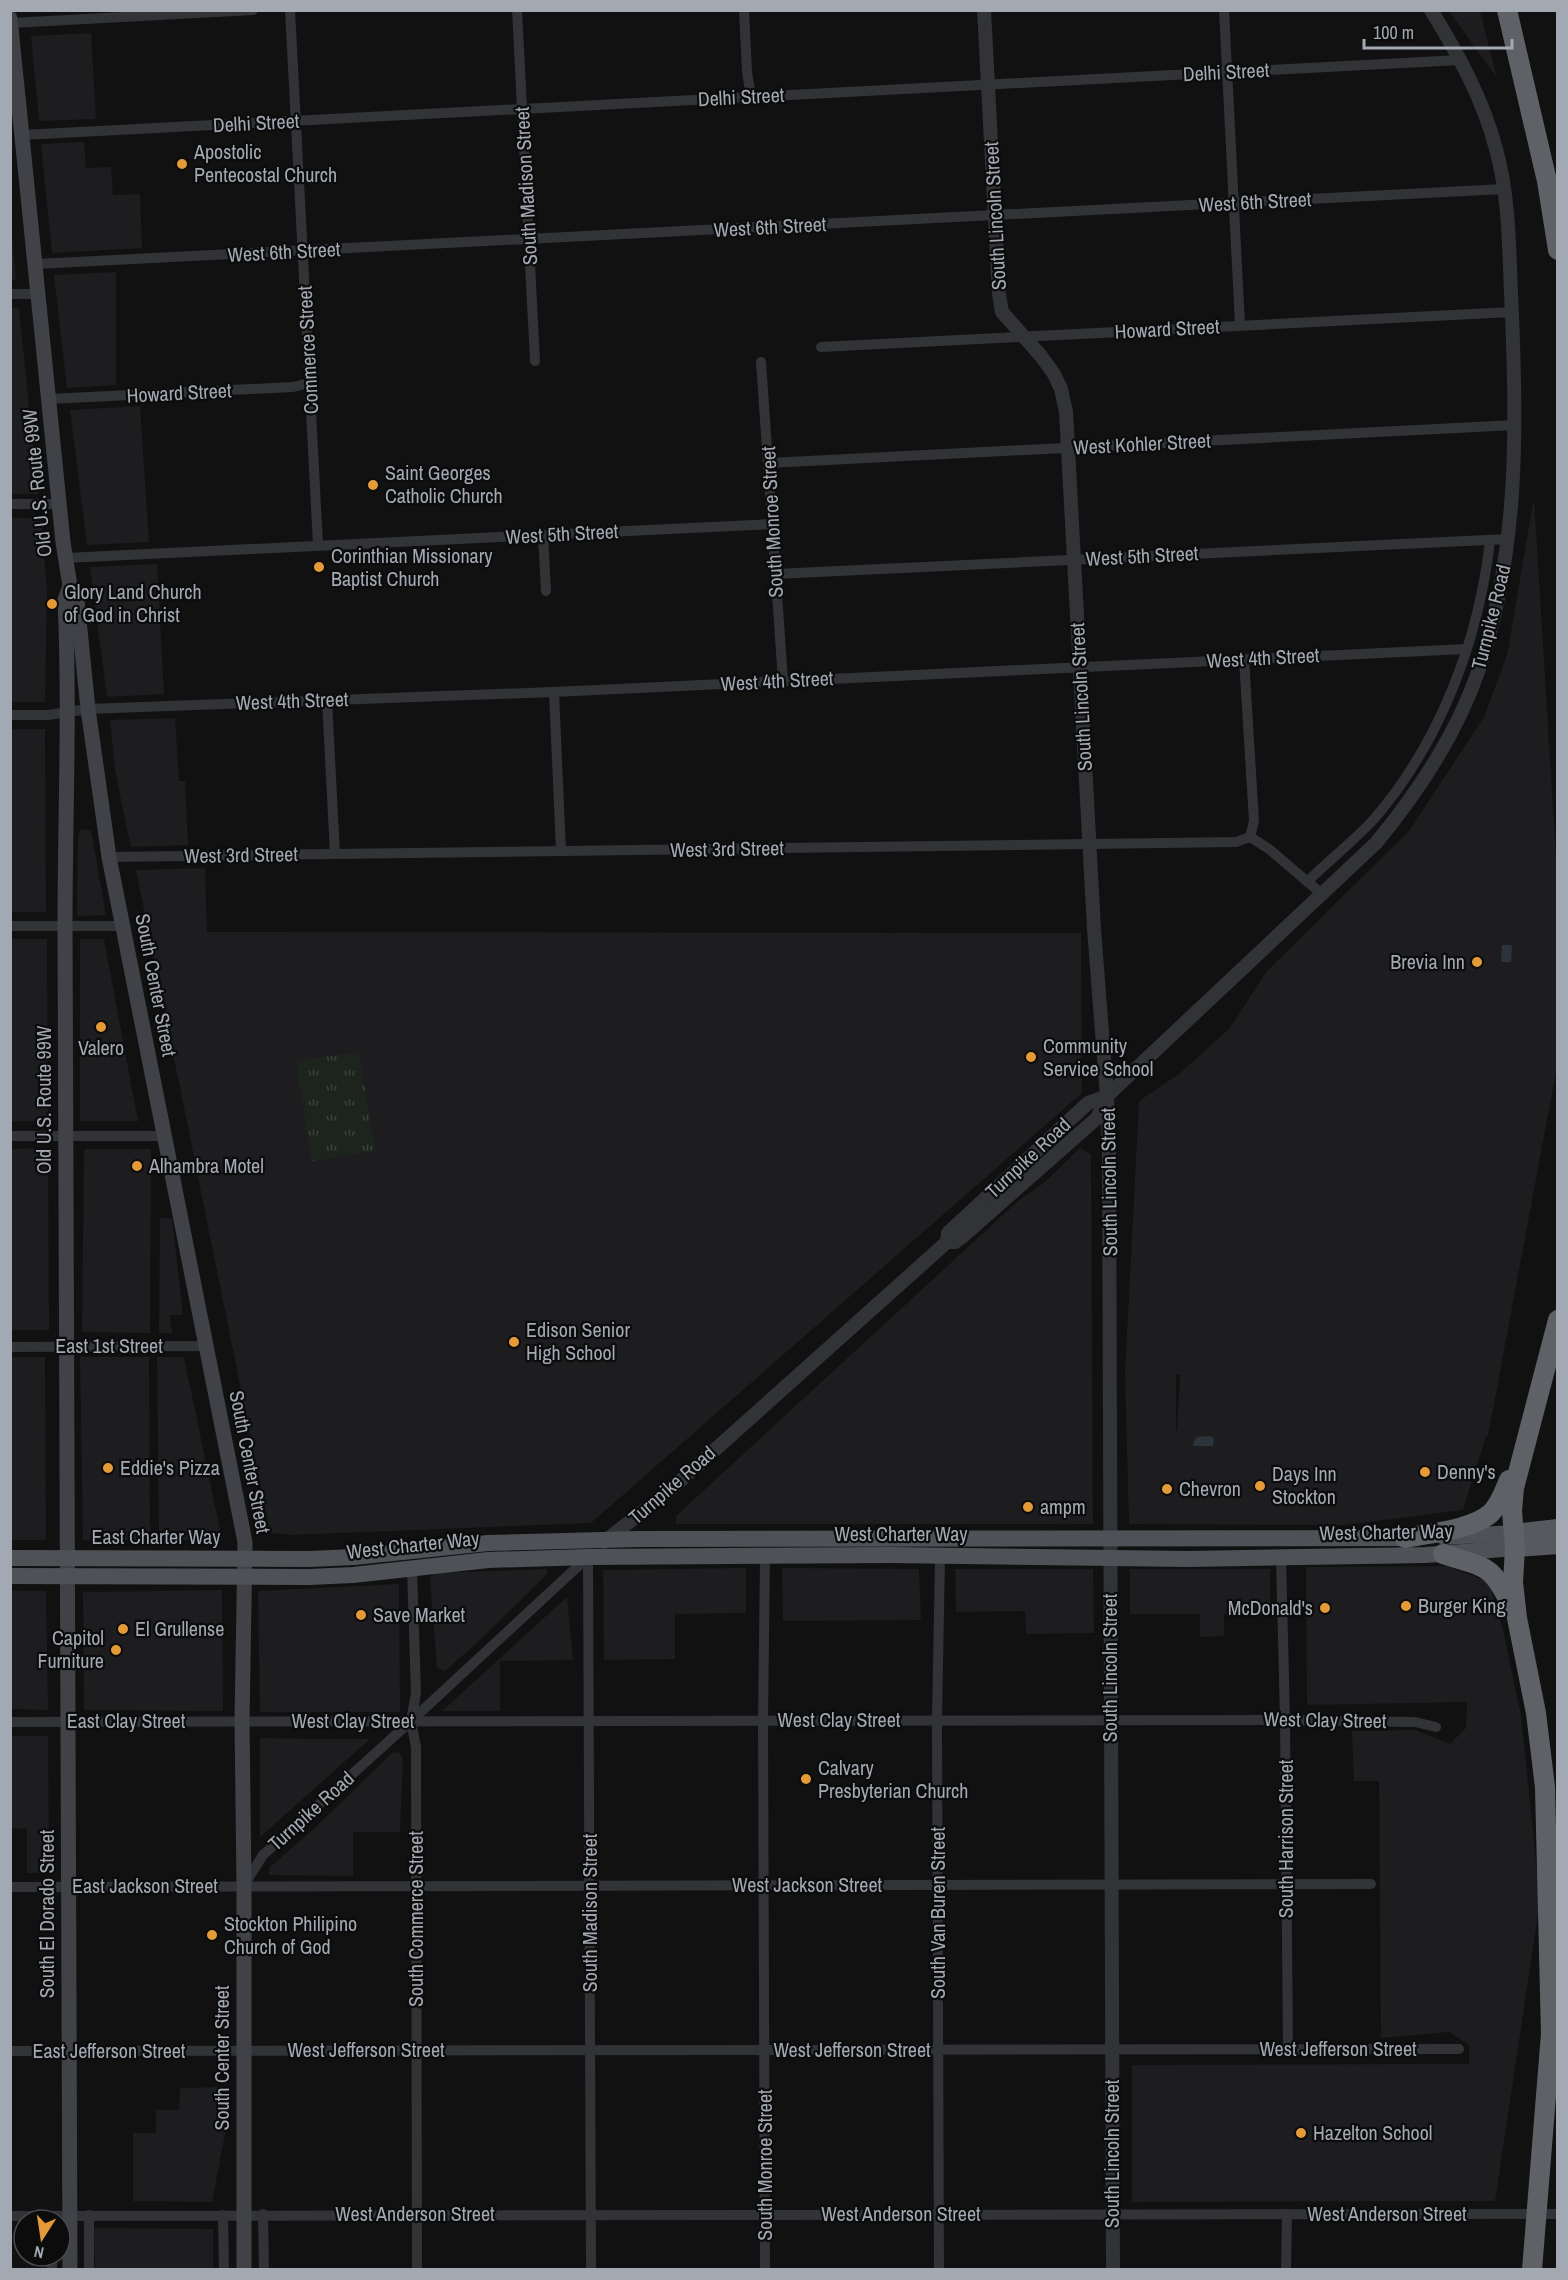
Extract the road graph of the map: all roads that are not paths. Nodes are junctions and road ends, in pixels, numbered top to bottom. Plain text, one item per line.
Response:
1 (253, 10) edge
2 (290, 10) edge
3 (517, 10) edge
4 (744, 10) edge
5 (984, 10) edge
6 (1224, 10) edge
7 (1431, 10) edge
8 (1507, 10) edge
9 (10, 18) edge
10 (11, 23) edge
11 (1460, 60) junction
12 (1228, 72) junction
13 (987, 84) junction
14 (751, 97) junction
15 (522, 109) junction
16 (296, 121) junction
17 (22, 135) junction
18 (1504, 189) junction
19 (1234, 203) junction
20 (995, 215) junction
21 (529, 239) junction
22 (1557, 250) edge
23 (303, 251) junction
24 (36, 264) junction
25 (10, 294) edge
26 (39, 294) junction
27 (1512, 312) junction
28 (1240, 325) junction
29 (1023, 336) junction
30 (821, 347) dead end
31 (535, 361) dead end
32 (761, 362) dead end
33 (309, 383) junction
34 (49, 399) junction
35 (1515, 425) junction
36 (1068, 448) junction
37 (769, 463) junction
38 (10, 504) edge
39 (59, 504) junction
40 (772, 524) junction
41 (543, 535) junction
42 (1490, 540) junction
43 (1508, 540) junction
44 (318, 545) junction
45 (65, 558) junction
46 (1073, 560) junction
47 (775, 574) junction
48 (70, 586) junction
49 (546, 591) dead end
50 (1466, 649) junction
51 (1244, 659) junction
52 (1079, 666) junction
53 (783, 681) junction
54 (554, 692) junction
55 (327, 700) junction
56 (88, 709) junction
57 (69, 713) junction
58 (10, 715) edge
59 (1250, 837) junction
60 (1090, 844) junction
61 (561, 851) junction
62 (335, 854) junction
63 (109, 857) junction
64 (1308, 882) junction
65 (1322, 894) junction
66 (10, 926) edge
67 (65, 926) junction
68 (123, 926) junction
69 (1107, 1096) junction
70 (10, 1136) edge
71 (66, 1136) junction
72 (165, 1136) junction
73 (947, 1242) junction
74 (1557, 1320) edge
75 (207, 1346) junction
76 (10, 1347) edge
77 (66, 1347) junction
78 (1528, 1427) junction
79 (1557, 1528) edge
80 (1112, 1538) junction
81 (1359, 1538) junction
82 (1405, 1538) junction
83 (817, 1540) junction
84 (996, 1540) junction
85 (606, 1541) junction
86 (1515, 1541) junction
87 (1557, 1545) edge
88 (1443, 1554) junction
89 (588, 1557) junction
90 (765, 1557) junction
91 (940, 1557) junction
92 (1112, 1557) junction
93 (1281, 1557) junction
94 (10, 1558) edge
95 (67, 1558) junction
96 (245, 1558) junction
97 (412, 1569) junction
98 (10, 1576) edge
99 (244, 1576) junction
100 (68, 1577) junction
101 (1517, 1618) junction
102 (1285, 1719) junction
103 (589, 1720) junction
104 (937, 1720) junction
105 (1110, 1720) junction
106 (68, 1721) junction
107 (242, 1721) junction
108 (411, 1721) junction
109 (763, 1721) junction
110 (10, 1722) edge
111 (1436, 1727) dead end
112 (1112, 1884) junction
113 (1286, 1884) junction
114 (1371, 1884) dead end
115 (764, 1885) junction
116 (938, 1885) junction
117 (68, 1886) junction
118 (244, 1886) junction
119 (416, 1886) junction
120 (590, 1886) junction
121 (10, 1887) edge
122 (1557, 1950) edge
123 (1551, 2034) junction
124 (1112, 2049) junction
125 (1288, 2049) junction
126 (1459, 2049) dead end
127 (417, 2050) junction
128 (591, 2050) junction
129 (765, 2050) junction
130 (938, 2050) junction
131 (10, 2051) edge
132 (69, 2051) junction
133 (244, 2051) junction
134 (69, 2208) edge
135 (263, 2214) junction
136 (417, 2214) junction
137 (591, 2214) junction
138 (765, 2214) junction
139 (939, 2214) junction
140 (1113, 2214) junction
141 (1287, 2214) junction
142 (1557, 2214) edge
143 (72, 2215) edge
144 (89, 2215) junction
145 (223, 2215) junction
146 (244, 2215) junction
147 (89, 2270) edge
148 (224, 2270) edge
149 (244, 2270) edge
150 (264, 2270) edge
151 (417, 2270) edge
152 (591, 2270) edge
153 (765, 2270) edge
154 (939, 2270) edge
155 (1113, 2270) edge
156 (1286, 2270) edge
157 (1532, 2270) edge

1 - 10 street
2 - 16 street, Commerce Street
3 - 15 street, South Madison Street
4 - 14 street
5 - 13 street, South Lincoln Street
6 - 12 street
7 - 11 street, Turnpike Road
8 - 22 highway
9 - 10 main road, Old U.S. Route 99W
10 - 17 main road, Old U.S. Route 99W
11 - 12 street, Delhi Street
11 - 18 street, Turnpike Road
12 - 13 street, Delhi Street
12 - 19 street
13 - 14 street, Delhi Street
13 - 20 street, South Lincoln Street
14 - 15 street, Delhi Street
15 - 16 street, Delhi Street
15 - 21 street, South Madison Street
16 - 17 street, Delhi Street
16 - 23 street, Commerce Street
17 - 24 main road, Old U.S. Route 99W
18 - 19 street, West 6th Street
18 - 27 street, Turnpike Road
19 - 20 street, West 6th Street
19 - 28 street
20 - 21 street, West 6th Street
20 - 29 street, South Lincoln Street
21 - 23 street, West 6th Street
21 - 31 street, South Madison Street
23 - 24 street, West 6th Street
23 - 33 street, Commerce Street
24 - 26 main road, Old U.S. Route 99W
25 - 26 street
26 - 34 main road, Old U.S. Route 99W
27 - 28 street, Howard Street
27 - 35 street, Turnpike Road
28 - 29 street, Howard Street
29 - 30 street, Howard Street
29 - 36 street, South Lincoln Street
32 - 37 street, South Monroe Street
33 - 34 street, Howard Street
33 - 44 street, Commerce Street
34 - 39 main road, Old U.S. Route 99W
35 - 36 street, West Kohler Street
35 - 43 street, Turnpike Road
36 - 37 street, West Kohler Street
36 - 46 street, South Lincoln Street
37 - 40 street, South Monroe Street
38 - 39 street
39 - 45 main road, Old U.S. Route 99W
40 - 41 street, West 5th Street
40 - 47 street, South Monroe Street
41 - 44 street, West 5th Street
41 - 49 street
42 - 43 street, West 5th Street
42 - 46 street, West 5th Street
42 - 50 street
43 - 65 street, Turnpike Road
44 - 45 street, West 5th Street
45 - 48 main road, Old U.S. Route 99W
46 - 47 street, West 5th Street
46 - 52 street, South Lincoln Street
47 - 53 street, South Monroe Street
48 - 56 main road, Old U.S. Route 99W
48 - 57 main road, Old U.S. Route 99W
50 - 51 street, West 4th Street
50 - 64 street
51 - 52 street, West 4th Street
51 - 59 street
52 - 53 street, West 4th Street
52 - 60 street, South Lincoln Street
53 - 54 street, West 4th Street
54 - 55 street, West 4th Street
54 - 61 street
55 - 56 street, West 4th Street
55 - 62 street
56 - 57 street, West 4th Street
56 - 63 main road, South Center Street
57 - 58 street, West 4th Street
57 - 67 main road, Old U.S. Route 99W
59 - 60 street, West 3rd Street
59 - 64 street
60 - 61 street, West 3rd Street
60 - 69 street, South Lincoln Street
61 - 62 street, West 3rd Street
62 - 63 street, West 3rd Street
63 - 68 main road, South Center Street
64 - 65 street
65 - 69 street, Turnpike Road
66 - 67 street
67 - 68 street
67 - 71 main road, Old U.S. Route 99W
68 - 72 main road, South Center Street
69 - 73 street, Turnpike Road
69 - 73 street, Turnpike Road
69 - 80 street, South Lincoln Street
70 - 71 street
71 - 72 street
71 - 77 main road, Old U.S. Route 99W
72 - 75 main road, South Center Street
73 - 85 street, Turnpike Road
74 - 78 highway
75 - 77 street, East 1st Street
75 - 96 main road, South Center Street
76 - 77 street, East 1st Street
77 - 95 main road, Old U.S. Route 99W
78 - 82 highway
78 - 86 highway
79 - 86 highway, West Charter Way
80 - 81 main road, West Charter Way
80 - 84 main road, West Charter Way
80 - 92 street, South Lincoln Street
81 - 82 main road, West Charter Way
81 - 93 main road
82 - 86 main road, West Charter Way
83 - 84 main road, West Charter Way
83 - 85 main road, West Charter Way
83 - 90 main road
84 - 91 main road
85 - 89 street, Turnpike Road
85 - 96 main road, West Charter Way
86 - 87 highway, West Charter Way
86 - 88 main road, West Charter Way
86 - 101 highway
88 - 93 main road, West Charter Way
88 - 101 highway
89 - 90 main road, West Charter Way
89 - 97 main road, West Charter Way
89 - 103 street, South Madison Street
89 - 108 street, Turnpike Road
90 - 91 main road, West Charter Way
90 - 109 street, South Monroe Street
91 - 92 main road, West Charter Way
91 - 104 street, South Van Buren Street
92 - 93 main road, West Charter Way
92 - 105 street, South Lincoln Street
93 - 102 street, South Harrison Street
94 - 95 main road
95 - 96 main road, East Charter Way
95 - 100 main road, South El Dorado Street
96 - 99 main road, South Center Street
97 - 99 main road, West Charter Way
97 - 108 street, South Commerce Street
98 - 100 main road
99 - 100 main road, East Charter Way
99 - 107 main road, South Center Street
100 - 106 main road, South El Dorado Street
101 - 123 highway
102 - 105 street, West Clay Street
102 - 111 street, West Clay Street
102 - 113 street, South Harrison Street
103 - 108 street, West Clay Street
103 - 109 street, West Clay Street
103 - 120 street, South Madison Street
104 - 105 street, West Clay Street
104 - 109 street, West Clay Street
104 - 116 street, South Van Buren Street
105 - 112 street, South Lincoln Street
106 - 107 street, East Clay Street
106 - 110 street, East Clay Street
106 - 117 main road, South El Dorado Street
107 - 108 street, West Clay Street
107 - 118 main road, South Center Street
108 - 118 street, Turnpike Road
108 - 119 street, South Commerce Street
109 - 115 street, South Monroe Street
112 - 113 street, West Jackson Street
112 - 116 street, West Jackson Street
112 - 124 street, South Lincoln Street
113 - 114 street, West Jackson Street
113 - 125 street, South Harrison Street
115 - 116 street, West Jackson Street
115 - 120 street, West Jackson Street
115 - 129 street, South Monroe Street
116 - 130 street, South Van Buren Street
117 - 118 street, East Jackson Street
117 - 121 street, East Jackson Street
117 - 132 main road, South El Dorado Street
118 - 119 street, West Jackson Street
118 - 133 main road, South Center Street
119 - 120 street, West Jackson Street
119 - 127 street, South Commerce Street
120 - 128 street, South Madison Street
122 - 123 highway
123 - 157 highway
124 - 125 street, West Jefferson Street
124 - 130 street, West Jefferson Street
124 - 140 street, South Lincoln Street
125 - 126 street, West Jefferson Street
127 - 128 street, West Jefferson Street
127 - 133 street, West Jefferson Street
127 - 136 street, South Commerce Street
128 - 129 street, West Jefferson Street
128 - 137 street, South Madison Street
129 - 130 street, West Jefferson Street
129 - 138 street, South Monroe Street
130 - 139 street, South Van Buren Street
131 - 132 street, East Jefferson Street
132 - 133 street, East Jefferson Street
132 - 134 main road, South El Dorado Street
133 - 146 main road, South Center Street
135 - 136 street, West Anderson Street
135 - 146 street, West Anderson Street
135 - 150 street
136 - 137 street, West Anderson Street
136 - 151 street, South Commerce Street
137 - 138 street, West Anderson Street
137 - 152 street, South Madison Street
138 - 139 street, West Anderson Street
138 - 153 street, South Monroe Street
139 - 140 street, West Anderson Street
139 - 154 street, South Van Buren Street
140 - 141 street, West Anderson Street
140 - 155 street, South Lincoln Street
141 - 142 street, West Anderson Street
141 - 156 street
143 - 144 street, West Anderson Street
144 - 145 street, West Anderson Street
144 - 147 street
145 - 146 street, West Anderson Street
145 - 148 street
146 - 149 main road, South Center Street

